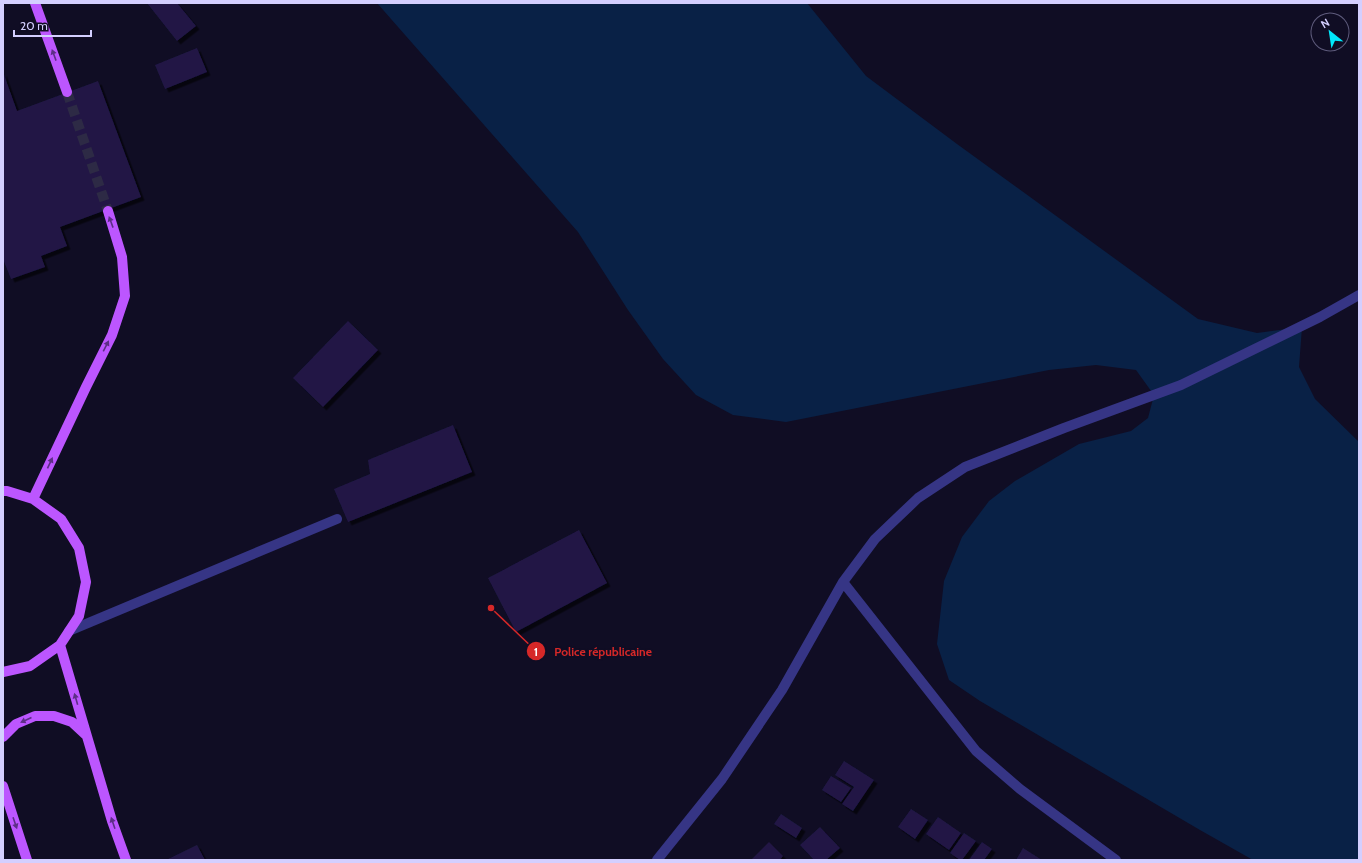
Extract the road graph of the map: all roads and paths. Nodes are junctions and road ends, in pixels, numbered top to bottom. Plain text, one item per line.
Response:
1 (35, 3) edge
2 (67, 92) tunnel mouth
3 (108, 211) tunnel mouth
4 (1359, 295) edge
5 (3, 491) edge
6 (33, 499) junction
7 (337, 519) dead end
8 (843, 582) junction
9 (69, 631) junction
10 (60, 645) junction
11 (3, 672) edge
12 (86, 735) junction
13 (3, 737) edge
14 (3, 786) edge
15 (27, 860) edge
16 (126, 860) edge
17 (657, 860) edge
18 (1116, 860) edge

2 -> 1 main road
6 -> 3 main road
4 - 8 street
5 - 6 main road
6 - 9 main road
7 - 9 street
8 - 17 street
8 - 18 street
9 - 10 main road
10 - 11 main road
12 -> 10 main road
12 -> 13 main road
16 -> 12 main road
14 -> 15 main road

